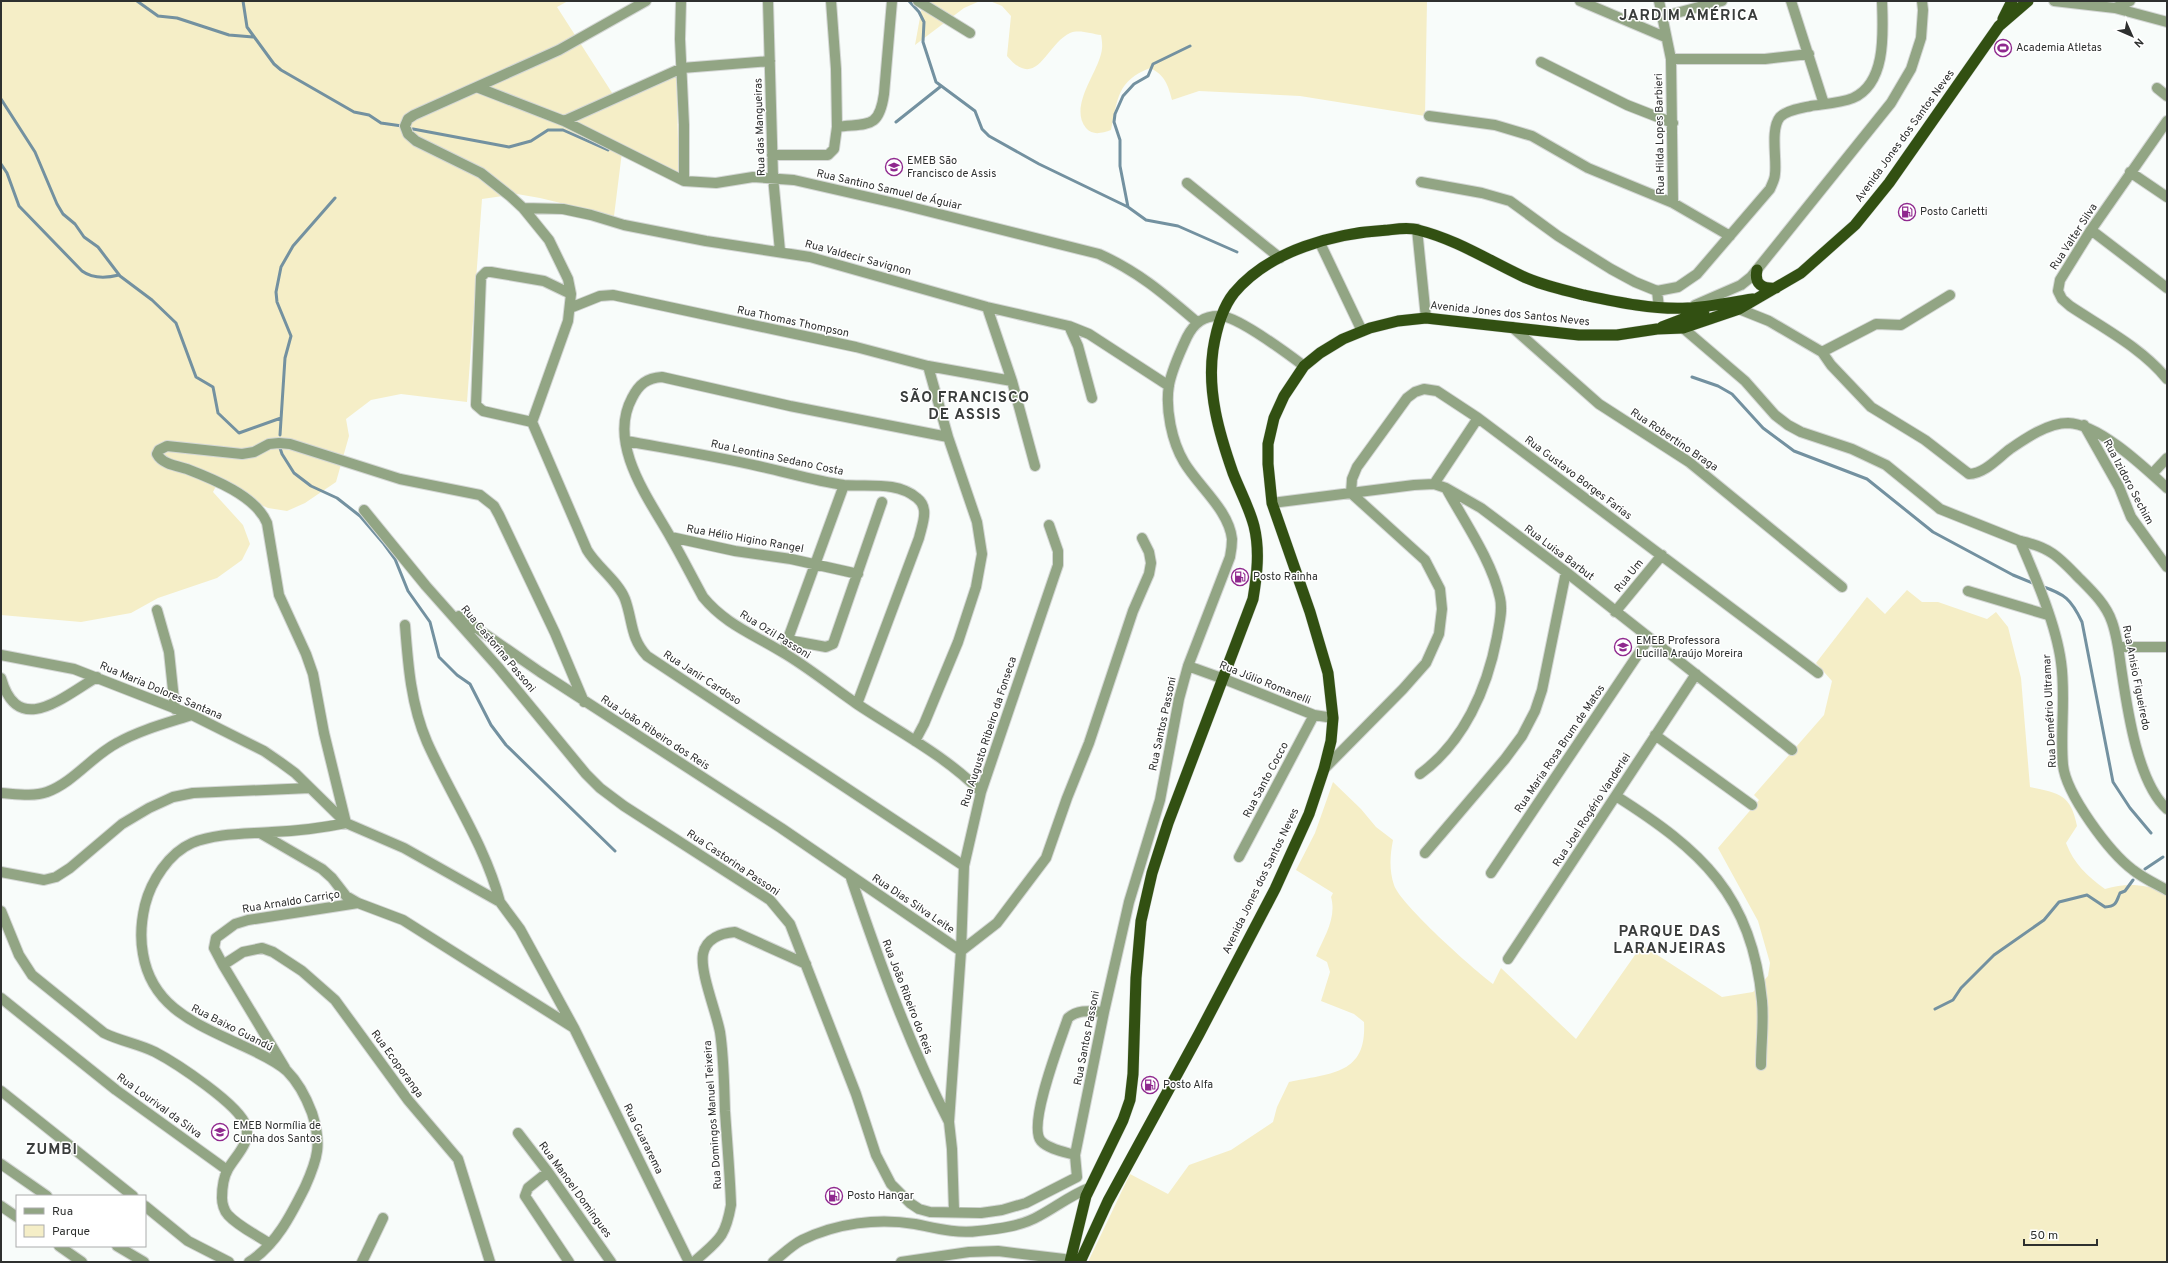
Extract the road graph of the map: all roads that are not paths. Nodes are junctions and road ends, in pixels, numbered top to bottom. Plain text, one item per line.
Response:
1 (646, 1) edge
2 (681, 1) edge
3 (768, 1) edge
4 (831, 1) edge
5 (892, 1) edge
6 (918, 1) edge
7 (1580, 1) edge
8 (1659, 1) edge
9 (1791, 1) edge
10 (1882, 1) edge
11 (1922, 1) edge
12 (2012, 1) edge
13 (2028, 1) edge
14 (2054, 1) edge
15 (2130, 1) edge
16 (1716, 2) edge
17 (2071, 3) edge
18 (2115, 8) junction
19 (1661, 17) junction
20 (2167, 22) edge
21 (1999, 26) junction
22 (970, 33) dead end
23 (1665, 37) junction
24 (1809, 54) junction
25 (1671, 59) junction
26 (770, 61) junction
27 (1541, 62) dead end
28 (682, 68) junction
29 (479, 88) junction
30 (2157, 88) dead end
31 (2167, 96) edge
32 (1824, 104) junction
33 (1429, 116) dead end
34 (564, 121) junction
35 (2167, 121) edge
36 (1673, 123) junction
37 (837, 127) junction
38 (772, 154) junction
39 (2130, 172) junction
40 (773, 177) junction
41 (684, 181) junction
42 (1421, 182) dead end
43 (1187, 183) dead end
44 (2167, 197) edge
45 (1674, 203) junction
46 (523, 208) junction
47 (1416, 229) junction
48 (2092, 230) junction
49 (1730, 236) junction
50 (1320, 243) junction
51 (780, 251) junction
52 (1280, 258) junction
53 (1757, 270) junction
54 (1741, 285) junction
55 (1776, 288) junction
56 (2167, 288) edge
57 (1658, 291) junction
58 (571, 294) junction
59 (1950, 295) dead end
60 (1759, 298) junction
61 (1723, 303) junction
62 (987, 307) junction
63 (1659, 307) junction
64 (570, 308) junction
65 (1687, 308) junction
66 (1739, 309) junction
67 (1222, 316) junction
68 (1426, 318) junction
69 (1197, 322) junction
70 (1069, 326) junction
71 (1512, 327) junction
72 (1683, 328) junction
73 (1657, 329) junction
74 (1362, 331) junction
75 (1822, 352) junction
76 (928, 366) junction
77 (1304, 366) junction
78 (2167, 379) edge
79 (1012, 381) junction
80 (1169, 386) junction
81 (1092, 398) dead end
82 (1478, 418) junction
83 (532, 422) junction
84 (2084, 426) junction
85 (948, 437) junction
86 (626, 441) junction
87 (2167, 458) edge
88 (1035, 466) dead end
89 (2152, 474) junction
90 (1434, 484) junction
91 (844, 485) junction
92 (1446, 488) junction
93 (2167, 488) edge
94 (1351, 493) junction
95 (882, 502) dead end
96 (1272, 503) junction
97 (364, 510) dead end
98 (1049, 525) dead end
99 (671, 537) junction
100 (1142, 538) dead end
101 (2020, 541) junction
102 (1662, 555) junction
103 (816, 565) junction
104 (2167, 567) edge
105 (1566, 572) junction
106 (858, 574) junction
107 (1842, 587) dead end
108 (1968, 591) dead end
109 (446, 607) junction
110 (157, 610) dead end
111 (1615, 612) junction
112 (2048, 615) junction
113 (405, 625) dead end
114 (1649, 638) junction
115 (788, 640) junction
116 (2118, 647) junction
117 (2167, 647) edge
118 (783, 652) junction
119 (1, 655) edge
120 (1188, 666) junction
121 (1818, 673) dead end
122 (1696, 674) junction
123 (97, 677) junction
124 (1, 678) edge
125 (1224, 679) junction
126 (584, 702) junction
127 (857, 704) junction
128 (175, 709) junction
129 (192, 715) junction
130 (1314, 715) junction
131 (1333, 718) junction
132 (1655, 735) junction
133 (916, 741) junction
134 (1792, 750) dead end
135 (1324, 769) junction
136 (1420, 774) dead end
137 (310, 788) junction
138 (981, 792) junction
139 (1, 793) edge
140 (1616, 796) junction
141 (1752, 805) dead end
142 (2167, 809) edge
143 (346, 823) junction
144 (260, 833) junction
145 (1425, 853) dead end
146 (1239, 856) dead end
147 (964, 866) junction
148 (1, 872) edge
149 (1491, 874) dead end
150 (851, 878) junction
151 (2167, 890) edge
152 (500, 902) junction
153 (358, 903) junction
154 (1, 911) edge
155 (961, 951) junction
156 (1508, 959) dead end
157 (806, 964) junction
158 (223, 965) junction
159 (1, 998) edge
160 (1104, 1012) junction
161 (574, 1028) junction
162 (1761, 1065) dead end
163 (286, 1070) junction
164 (1, 1091) edge
165 (949, 1122) junction
166 (518, 1133) dead end
167 (1075, 1155) junction
168 (1, 1164) edge
169 (227, 1170) junction
170 (548, 1172) junction
171 (1077, 1177) junction
172 (1091, 1184) junction
173 (46, 1195) edge
174 (132, 1195) edge
175 (1, 1206) edge
176 (146, 1207) edge
177 (954, 1211) junction
178 (1081, 1213) junction
179 (16, 1216) edge
180 (382, 1218) dead end
181 (1098, 1225) junction
182 (270, 1244) junction
183 (60, 1247) edge
184 (119, 1247) edge
185 (1066, 1259) edge
186 (927, 1260) edge
187 (82, 1262) edge
188 (144, 1262) edge
189 (229, 1262) edge
190 (249, 1262) edge
191 (362, 1262) edge
192 (490, 1262) edge
193 (569, 1262) edge
194 (611, 1262) edge
195 (689, 1262) edge
196 (694, 1262) edge
197 (773, 1262) edge
198 (901, 1262) edge
199 (1080, 1262) edge

1 - 29 street
2 - 28 street
3 - 26 street, Rua das Mangueiras
4 - 37 street
5 - 37 street
6 - 22 street
7 - 23 street
8 - 19 street, Rua Hilda Lopes Barbieri
9 - 24 street
10 - 32 street
11 - 53 street
12 - 21 highway
13 - 21 highway, Avenida Jones dos Santos Neves
14 - 17 street
15 - 18 street
16 - 19 street
17 - 18 street
18 - 20 street
19 - 23 street, Rua Hilda Lopes Barbieri
21 - 55 highway, Avenida Jones dos Santos Neves
23 - 25 street, Rua Hilda Lopes Barbieri
24 - 25 street
24 - 32 street
25 - 36 street, Rua Hilda Lopes Barbieri
26 - 28 street
26 - 38 street, Rua das Mangueiras
27 - 36 street
28 - 34 street
28 - 41 street
29 - 34 street, Rua Santino Samuel de Águiar
29 - 46 street
30 - 31 street
32 - 49 street
33 - 45 street
34 - 41 street, Rua Santino Samuel de Águiar
35 - 39 street, Rua Valter Silva
36 - 45 street, Rua Hilda Lopes Barbieri
37 - 38 street
38 - 40 street, Rua das Mangueiras
39 - 44 street
39 - 48 street, Rua Valter Silva
40 - 41 street, Rua Santino Samuel de Águiar
40 - 51 street, Rua das Mangueiras
40 - 69 street, Rua Santino Samuel de Águiar
42 - 57 street
43 - 52 street
45 - 49 street, Rua Hilda Lopes Barbieri
46 - 51 street, Rua Valdecir Savignon
46 - 58 street
47 - 50 highway
47 - 63 highway
47 - 68 street
48 - 56 street
48 - 78 street, Rua Valter Silva
49 - 57 street
50 - 52 highway
50 - 74 street
51 - 62 street, Rua Valdecir Savignon
52 - 67 highway
53 - 54 street
53 - 55 highway
54 - 61 street
54 - 65 street
55 - 60 highway, Avenida Jones dos Santos Neves
57 - 63 street
58 - 64 street
58 - 83 street
59 - 75 street
60 - 61 highway
60 - 66 highway, Avenida Jones dos Santos Neves
61 - 65 highway
61 - 73 highway
62 - 70 street, Rua Valdecir Savignon
62 - 79 street
63 - 65 highway
64 - 76 street, Rua Thomas Thompson
64 - 83 street
66 - 72 highway, Avenida Jones dos Santos Neves
66 - 75 street
67 - 69 street
67 - 77 street
67 - 125 highway
68 - 71 highway, Avenida Jones dos Santos Neves
68 - 74 highway, Avenida Jones dos Santos Neves
69 - 80 street, Rua Santos Passoni
70 - 80 street, Rua Valdecir Savignon
70 - 81 street
71 - 73 highway, Avenida Jones dos Santos Neves
71 - 107 street, Rua Robertino Braga
72 - 73 highway, Avenida Jones dos Santos Neves
72 - 101 street
74 - 77 highway, Avenida Jones dos Santos Neves
75 - 84 street
76 - 79 street, Rua Thomas Thompson
76 - 85 street
77 - 96 highway, Avenida Jones dos Santos Neves
79 - 88 street
80 - 120 street, Rua Santos Passoni
82 - 90 street
82 - 94 street, Rua Gustavo Borges Farias
82 - 102 street, Rua Gustavo Borges Farias
83 - 147 street, Rua Janir Cardoso
84 - 89 street
84 - 104 street, Rua Izidoro Sechim
85 - 86 street, Rua Ozil Passoni
85 - 133 street
86 - 91 street, Rua Leontina Sedano Costa
86 - 99 street, Rua Ozil Passoni
87 - 89 street
89 - 93 street
90 - 92 street, Rua Luisa Barbut
90 - 94 street, Rua Luisa Barbut
91 - 103 street
91 - 127 street, Rua Leontina Sedano Costa
92 - 105 street, Rua Luisa Barbut
92 - 136 street
94 - 96 street, Rua Luisa Barbut
94 - 135 street
95 - 106 street
96 - 131 highway, Avenida Jones dos Santos Neves
97 - 109 street, Rua Castorina Passoni
98 - 138 street, Rua Augusto Ribeiro da Fonseca
99 - 103 street, Rua Hélio Higino Rangel
99 - 118 street, Rua Ozil Passoni
100 - 155 street
101 - 112 street, Rua Demétrio Ultramar
101 - 116 street, Rua Anisio Figueiredo
102 - 111 street, Rua Um
102 - 121 street, Rua Gustavo Borges Farias
103 - 106 street, Rua Hélio Higino Rangel
103 - 115 street
105 - 111 street, Rua Luisa Barbut
105 - 145 street
106 - 115 street
108 - 112 street
109 - 126 street, Rua João Ribeiro dos Reis
109 - 157 street, Rua Castorina Passoni
110 - 128 street
111 - 114 street, Rua Luisa Barbut
112 - 151 street, Rua Demétrio Ultramar
113 - 152 street
114 - 122 street, Rua Luisa Barbut
114 - 149 street, Rua Maria Rosa Brum de Matos
115 - 118 street
116 - 117 street
116 - 142 street, Rua Anisio Figueiredo
118 - 127 street, Rua Ozil Passoni
119 - 123 street, Rua Maria Dolores Santana
120 - 125 street, Rua Júlio Romanelli
120 - 160 street, Rua Santos Passoni
122 - 132 street, Rua Joel Rogério Vanderlei
122 - 134 street, Rua Luisa Barbut
123 - 124 street
123 - 128 street, Rua Maria Dolores Santana
125 - 130 street, Rua Júlio Romanelli
125 - 172 highway
126 - 143 street
126 - 150 street, Rua João Ribeiro dos Reis
127 - 133 street, Rua Ozil Passoni
128 - 129 street, Rua Maria Dolores Santana
129 - 137 street, Rua Maria Dolores Santana
129 - 139 street
130 - 131 street, Rua Júlio Romanelli
130 - 146 street, Rua Santo Cocco
131 - 135 highway, Avenida Jones dos Santos Neves
132 - 140 street, Rua Joel Rogério Vanderlei
132 - 141 street
133 - 138 street, Rua Ozil Passoni
135 - 181 highway, Avenida Jones dos Santos Neves
137 - 143 street, Rua Maria Dolores Santana
137 - 148 street
138 - 147 street, Rua Augusto Ribeiro da Fonseca
140 - 156 street, Rua Joel Rogério Vanderlei
140 - 162 street
143 - 144 street, Rua Baixo Guandú
143 - 152 street, Rua Maria Dolores Santana
144 - 153 street
144 - 163 street, Rua Baixo Guandú
147 - 155 street, Rua Augusto Ribeiro da Fonseca
150 - 155 street, Rua Dias Silva Leite
150 - 165 street, Rua João Ribeiro do Reis
152 - 161 street, Rua Maria Dolores Santana
153 - 158 street, Rua Arnaldo Carriço
153 - 161 street
154 - 169 street
155 - 165 street, Rua Augusto Ribeiro da Fonseca
157 - 177 street, Rua Castorina Passoni
157 - 196 street, Rua Domingos Manuel Teixeira
158 - 163 street, Rua Arnaldo Carriço
158 - 192 street, Rua Ecoporanga
159 - 169 street, Rua Lourival da Silva
160 - 167 street, Rua Santos Passoni
160 - 167 street
161 - 195 street, Rua Guararema
163 - 182 street, Rua Baixo Guandú
164 - 174 street
165 - 177 street, Rua Augusto Ribeiro da Fonseca
166 - 170 street, Rua Manoel Domingues
167 - 171 street, Rua Santos Passoni
168 - 173 street
169 - 182 street
170 - 193 street
170 - 194 street, Rua Manoel Domingues
171 - 172 street
171 - 177 street, Rua Castorina Passoni
172 - 178 highway
172 - 197 street
175 - 179 street
176 - 189 street
178 - 181 highway
178 - 185 highway
180 - 191 street
181 - 199 highway, Avenida Jones dos Santos Neves
182 - 190 street, Rua Baixo Guandú
183 - 187 street
184 - 188 street
185 - 186 street
186 - 198 street

